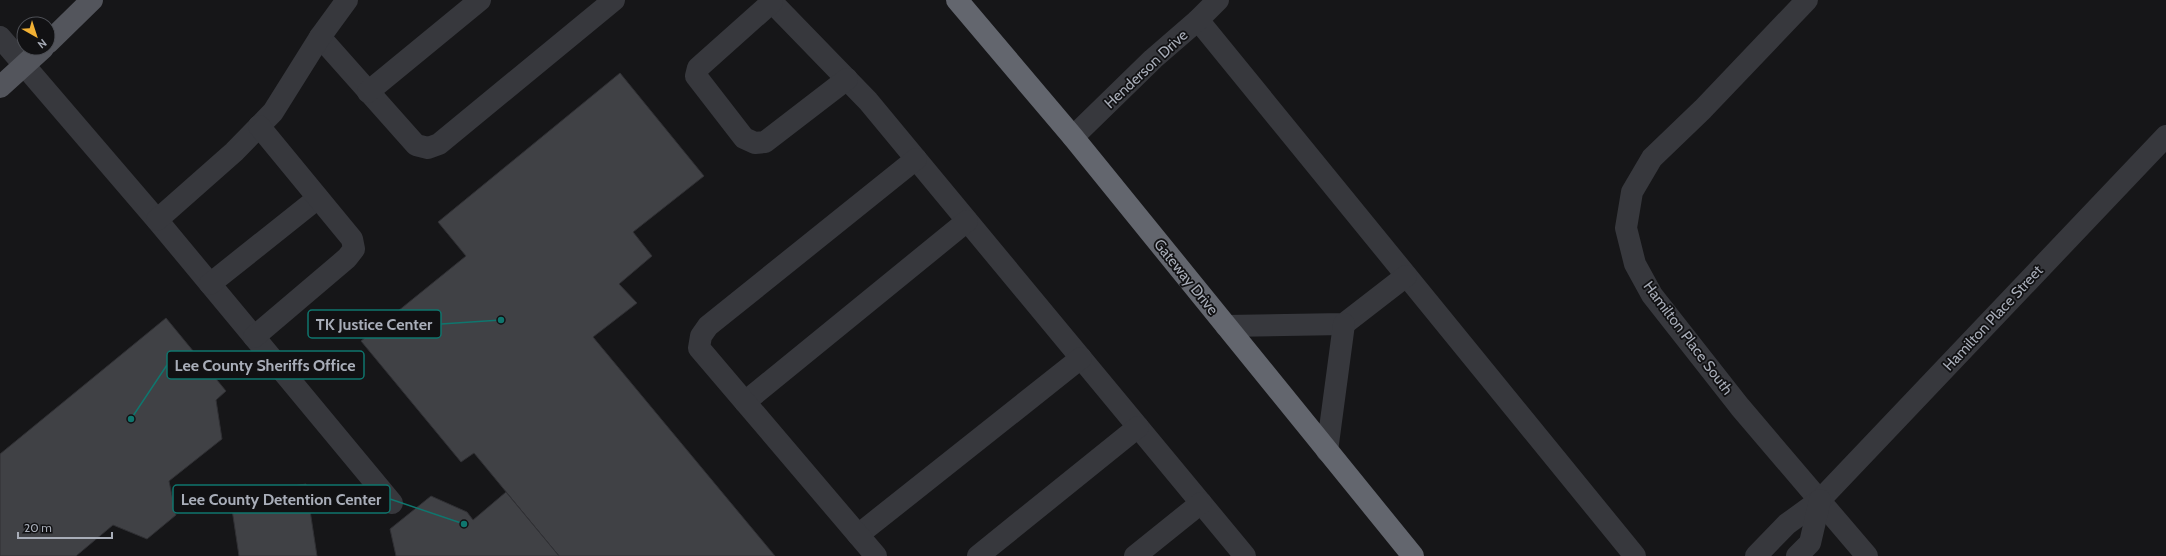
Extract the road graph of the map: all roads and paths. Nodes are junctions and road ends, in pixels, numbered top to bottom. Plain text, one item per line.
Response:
1 (92, 0) edge
2 (347, 0) edge
3 (480, 0) edge
4 (614, 0) edge
5 (957, 0) edge
6 (1218, 0) edge
7 (1807, 0) edge
8 (771, 1) edge
9 (1198, 20) junction
10 (56, 35) edge
11 (0, 37) edge
12 (320, 37) junction
13 (35, 56) edge
14 (25, 65) junction
15 (847, 79) junction
16 (0, 87) edge
17 (368, 92) junction
18 (259, 126) junction
19 (2166, 136) edge
20 (1073, 137) junction
21 (916, 159) junction
22 (318, 198) junction
23 (157, 220) junction
24 (967, 221) junction
25 (1406, 276) junction
26 (210, 284) junction
27 (1344, 324) junction
28 (1226, 326) junction
29 (254, 337) junction
30 (1081, 358) junction
31 (745, 402) junction
32 (1138, 427) junction
33 (1327, 450) junction
34 (1820, 500) junction
35 (392, 503) dead end
36 (1201, 503) junction
37 (858, 535) junction
38 (876, 556) edge
39 (978, 556) edge
40 (1136, 556) edge
41 (1245, 556) edge
42 (1413, 556) edge
43 (1635, 556) edge
44 (1756, 556) edge
45 (1798, 556) edge
46 (1867, 556) edge

1 - 10 main road
2 - 12 street
3 - 17 street
4 - 17 street
5 - 20 highway, Gateway Drive
6 - 9 street, Henderson Drive
7 - 34 street, Hamilton Place South
8 - 15 street
8 - 15 street
9 - 20 street, Henderson Drive
9 - 25 street
11 - 14 street
12 - 17 street
12 - 18 street
13 - 14 main road
14 - 16 main road
14 - 23 street
15 - 21 street
18 - 22 street
18 - 23 street
19 - 34 street, Hamilton Place Street
20 - 28 highway, Gateway Drive
21 - 24 street
21 - 31 street
22 - 26 street
22 - 29 street
23 - 26 street
24 - 30 street
24 - 31 street
25 - 27 street
25 - 43 street
26 - 29 street
27 - 28 street
27 - 33 street
28 - 33 highway, Gateway Drive
29 - 35 street
30 - 32 street
30 - 37 street
31 - 37 street
32 - 36 street
32 - 39 street
33 - 42 highway, Gateway Drive
34 - 44 street, Hamilton Place Street
34 - 45 street
34 - 46 street, Hamilton Place South
36 - 40 street
36 - 41 street
37 - 38 street

